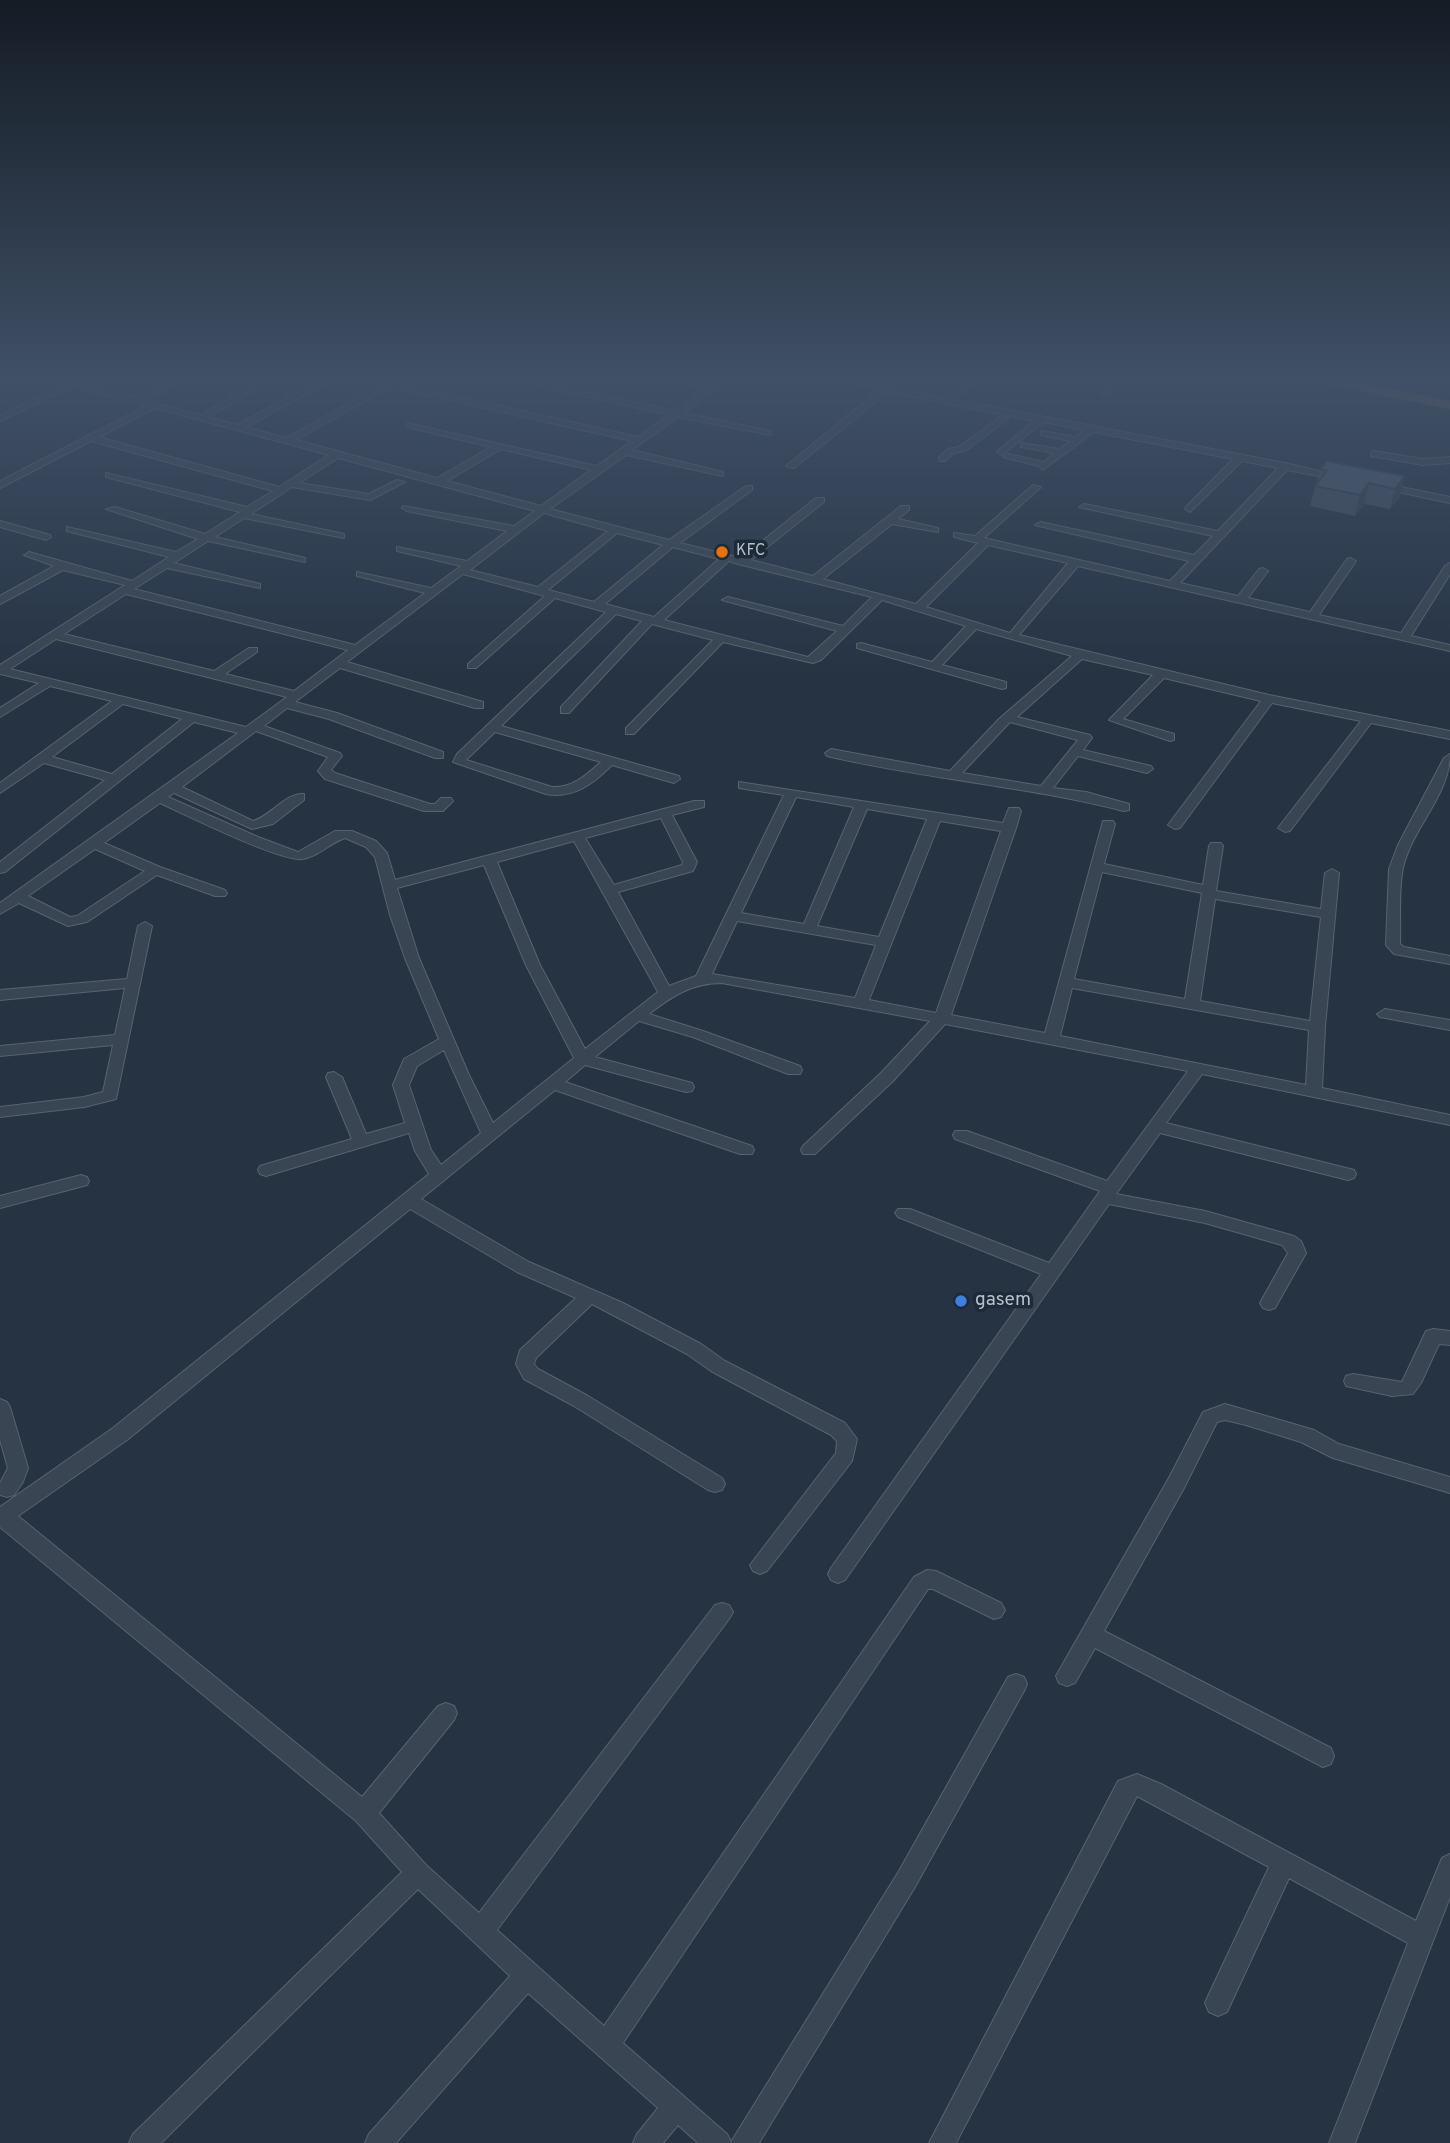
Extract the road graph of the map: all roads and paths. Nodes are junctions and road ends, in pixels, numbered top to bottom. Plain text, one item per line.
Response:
1 (116, 477) edge
2 (245, 477) edge
3 (301, 477) edge
4 (425, 477) edge
5 (447, 477) edge
6 (587, 477) edge
7 (1221, 477) edge
8 (1274, 477) edge
9 (1340, 477) edge
10 (1350, 479) edge
11 (440, 481) junction
12 (400, 482) dead end
13 (1374, 484) edge
14 (285, 487) junction
15 (1036, 487) dead end
16 (748, 488) dead end
17 (820, 500) dead end
18 (1450, 500) edge
19 (1084, 507) dead end
20 (407, 508) dead end
21 (905, 508) dead end
22 (111, 509) dead end
23 (1190, 509) dead end
24 (542, 510) junction
25 (246, 513) junction
26 (889, 520) junction
27 (0, 524) edge
28 (1040, 525) dead end
29 (71, 529) dead end
30 (616, 529) junction
31 (516, 530) junction
32 (934, 530) dead end
33 (1220, 534) junction
34 (958, 535) dead end
35 (340, 536) dead end
36 (46, 537) dead end
37 (205, 538) junction
38 (982, 540) junction
39 (671, 544) junction
40 (401, 549) dead end
41 (29, 555) dead end
42 (178, 556) junction
43 (726, 558) junction
44 (1196, 559) junction
45 (302, 560) dead end
46 (1076, 561) junction
47 (1351, 561) dead end
48 (742, 562) junction
49 (165, 564) junction
50 (1450, 566) edge
51 (68, 567) junction
52 (466, 568) junction
53 (1263, 571) dead end
54 (360, 574) dead end
55 (815, 580) junction
56 (1172, 584) junction
57 (256, 586) dead end
58 (129, 587) junction
59 (540, 591) junction
60 (434, 592) junction
61 (553, 594) junction
62 (880, 596) junction
63 (728, 600) dead end
64 (1241, 600) junction
65 (0, 601) edge
66 (596, 606) junction
67 (918, 608) junction
68 (614, 610) junction
69 (1313, 616) junction
70 (652, 620) junction
71 (974, 625) junction
72 (845, 630) junction
73 (54, 635) junction
74 (1012, 637) junction
75 (1404, 638) junction
76 (720, 639) junction
77 (862, 646) dead end
78 (1450, 648) edge
79 (357, 649) junction
80 (253, 650) dead end
81 (1080, 655) junction
82 (337, 663) junction
83 (935, 665) junction
84 (472, 666) dead end
85 (0, 670) edge
86 (1160, 675) junction
87 (215, 676) junction
88 (47, 683) junction
89 (1002, 685) dead end
90 (289, 699) junction
91 (1269, 699) junction
92 (120, 701) junction
93 (479, 705) dead end
94 (565, 710) dead end
95 (0, 713) edge
96 (191, 718) junction
97 (1007, 718) junction
98 (1368, 718) junction
99 (492, 727) junction
100 (250, 728) junction
101 (630, 732) dead end
102 (1450, 735) edge
103 (1170, 737) dead end
104 (1077, 752) junction
105 (831, 753) dead end
106 (439, 755) dead end
107 (43, 758) junction
108 (1450, 758) edge
109 (611, 760) junction
110 (1147, 769) dead end
111 (953, 775) junction
112 (116, 779) junction
113 (674, 779) dead end
114 (744, 785) dead end
115 (173, 788) junction
116 (0, 789) edge
117 (1045, 790) junction
118 (792, 793) junction
119 (159, 797) junction
120 (299, 797) dead end
121 (446, 801) dead end
122 (699, 804) dead end
123 (862, 804) junction
124 (1124, 807) dead end
125 (1014, 811) dead end
126 (665, 814) junction
127 (934, 816) junction
128 (1108, 824) dead end
129 (1175, 825) dead end
130 (1009, 828) junction
131 (1285, 828) dead end
132 (578, 837) junction
133 (94, 844) junction
134 (1216, 846) dead end
135 (489, 860) junction
136 (1097, 867) junction
137 (0, 869) edge
138 (155, 870) junction
139 (1332, 873) dead end
140 (390, 886) junction
141 (610, 890) junction
142 (1209, 892) junction
143 (220, 893) dead end
144 (19, 897) junction
145 (0, 910) edge
146 (1328, 914) junction
147 (732, 916) junction
148 (145, 926) dead end
149 (808, 929) junction
150 (884, 942) junction
151 (1450, 960) edge
152 (703, 977) junction
153 (1067, 982) junction
154 (131, 983) junction
155 (0, 995) edge
156 (666, 995) junction
157 (860, 1003) junction
158 (1192, 1005) junction
159 (1385, 1014) dead end
160 (637, 1015) junction
161 (942, 1018) junction
162 (1450, 1025) edge
163 (1317, 1027) junction
164 (122, 1040) junction
165 (1051, 1040) junction
166 (448, 1041) junction
167 (0, 1051) edge
168 (582, 1059) junction
169 (1199, 1067) junction
170 (794, 1070) dead end
171 (334, 1077) dead end
172 (552, 1083) junction
173 (686, 1087) dead end
174 (1314, 1090) junction
175 (0, 1112) edge
176 (1450, 1120) edge
177 (413, 1126) junction
178 (1155, 1126) junction
179 (489, 1133) junction
180 (961, 1135) dead end
181 (361, 1141) junction
182 (747, 1150) dead end
183 (809, 1150) dead end
184 (266, 1170) dead end
185 (1348, 1174) dead end
186 (439, 1176) junction
187 (81, 1181) dead end
188 (1106, 1193) junction
189 (410, 1201) junction
190 (0, 1202) edge
191 (904, 1213) dead end
192 (1052, 1271) junction
193 (589, 1296) junction
194 (1269, 1303) dead end
195 (1450, 1338) edge
196 (1353, 1381) dead end
197 (0, 1407) edge
198 (715, 1484) dead end
199 (1450, 1485) edge
200 (4, 1488) edge
201 (32, 1497) junction
202 (2, 1517) edge
203 (760, 1565) dead end
204 (838, 1574) dead end
205 (994, 1610) dead end
206 (722, 1612) dead end
207 (1091, 1635) junction
208 (1067, 1676) dead end
209 (1016, 1684) dead end
210 (446, 1713) dead end
211 (1324, 1756) dead end
212 (364, 1813) junction
213 (1284, 1862) junction
214 (1450, 1866) edge
215 (418, 1873) junction
216 (480, 1932) junction
217 (1422, 1937) junction
218 (527, 1975) junction
219 (1218, 2003) dead end
220 (607, 2044) junction
221 (676, 2106) junction
222 (142, 2143) edge
223 (378, 2143) edge
224 (646, 2143) edge
225 (718, 2143) edge
226 (744, 2143) edge
227 (942, 2143) edge
228 (1342, 2143) edge

1 - 25 street
2 - 14 street
3 - 14 street
4 - 11 street
5 - 11 street
6 - 24 street
7 - 23 street
8 - 33 street
9 - 10 street
11 - 24 street
12 - 14 street
13 - 18 street
14 - 25 street
15 - 38 street
16 - 39 street
17 - 48 street
19 - 33 street
20 - 31 street
21 - 26 street
22 - 37 street
24 - 30 street
24 - 31 street
25 - 35 street
25 - 37 street
26 - 32 street
26 - 55 street
27 - 36 street
28 - 44 street
29 - 42 street
30 - 39 street
30 - 59 street
31 - 52 street
33 - 44 street
34 - 38 street
37 - 42 street
37 - 45 street
38 - 46 street
38 - 67 street
39 - 43 street
39 - 66 street
40 - 52 street
41 - 51 street
42 - 49 street
43 - 48 street
43 - 70 street
44 - 56 street
46 - 56 street
46 - 74 street
47 - 69 street
48 - 55 street
49 - 57 street
49 - 58 street
50 - 75 street
51 - 58 street
51 - 65 street
52 - 59 street
52 - 60 street
53 - 64 street
54 - 60 street
55 - 62 street
56 - 64 street
58 - 73 street
58 - 79 street
59 - 61 street
60 - 79 street
61 - 66 street
61 - 84 street
62 - 67 street
62 - 72 street
63 - 72 street
64 - 69 street
66 - 68 street
67 - 71 street
68 - 70 street
68 - 99 street
69 - 75 street
70 - 76 street
70 - 94 street
71 - 74 street
71 - 83 street
72 - 76 street
73 - 85 street
73 - 87 street
74 - 81 street
75 - 78 street
76 - 101 street
77 - 83 street
79 - 82 street
80 - 87 street
81 - 86 street
81 - 97 street
82 - 90 street
82 - 93 street
83 - 89 street
85 - 88 street
86 - 91 street
86 - 103 street
87 - 90 street
88 - 92 street
88 - 95 street
90 - 100 street
90 - 106 street
91 - 98 street
91 - 129 street
92 - 96 street
92 - 107 street
96 - 100 street
96 - 112 street
97 - 104 street
97 - 111 street
98 - 102 street
98 - 131 street
99 - 109 street
99 - 109 street
100 - 115 street
100 - 121 street
104 - 110 street
104 - 117 street
105 - 111 street
107 - 112 street
107 - 116 street
108 - 151 street
109 - 113 street
111 - 117 street
112 - 137 street
114 - 118 street
115 - 119 street
115 - 120 street
117 - 124 street
118 - 123 street
118 - 147 street
119 - 133 street
119 - 140 street
122 - 126 street
123 - 127 street
123 - 149 street
125 - 130 street
126 - 132 street
126 - 141 street
127 - 130 street
127 - 150 street
128 - 136 street
130 - 161 street
132 - 135 street
132 - 141 street
133 - 138 street
133 - 144 street
134 - 142 street
135 - 140 street
135 - 168 street
136 - 142 street
136 - 153 street
138 - 143 street
138 - 144 street
139 - 146 street
140 - 166 street
141 - 156 street
142 - 146 street
142 - 158 street
144 - 145 street
146 - 163 street
147 - 149 street
147 - 152 street
148 - 154 street
149 - 150 street
150 - 157 street
152 - 156 street
152 - 157 street
153 - 158 street
153 - 165 street
154 - 155 street
154 - 164 street
156 - 160 street
157 - 161 street
158 - 163 street
159 - 162 street
160 - 168 street
160 - 170 street
161 - 165 street
161 - 183 street
163 - 174 street
164 - 167 street
164 - 175 street
165 - 169 street
166 - 177 street
166 - 179 street
168 - 172 street
168 - 173 street
169 - 174 street
169 - 178 street
171 - 181 street
172 - 179 street
172 - 182 street
174 - 176 street
177 - 181 street
177 - 186 street
178 - 185 street
178 - 188 street
179 - 186 street
180 - 188 street
181 - 184 street
186 - 189 street
187 - 190 street
188 - 192 street
188 - 194 street
189 - 193 street
189 - 201 street
191 - 192 street
192 - 204 street
193 - 198 street
193 - 203 street
195 - 196 street
197 - 200 street
199 - 207 street
200 - 201 street
201 - 202 street
202 - 212 street
205 - 220 street
206 - 216 street
207 - 208 street
207 - 211 street
209 - 226 street
210 - 212 street
212 - 215 street
213 - 217 street
213 - 219 street
213 - 227 street
214 - 217 street
215 - 216 street
215 - 222 street
216 - 218 street
217 - 228 street
218 - 220 street
218 - 223 street
220 - 221 street
221 - 224 street
221 - 225 street

